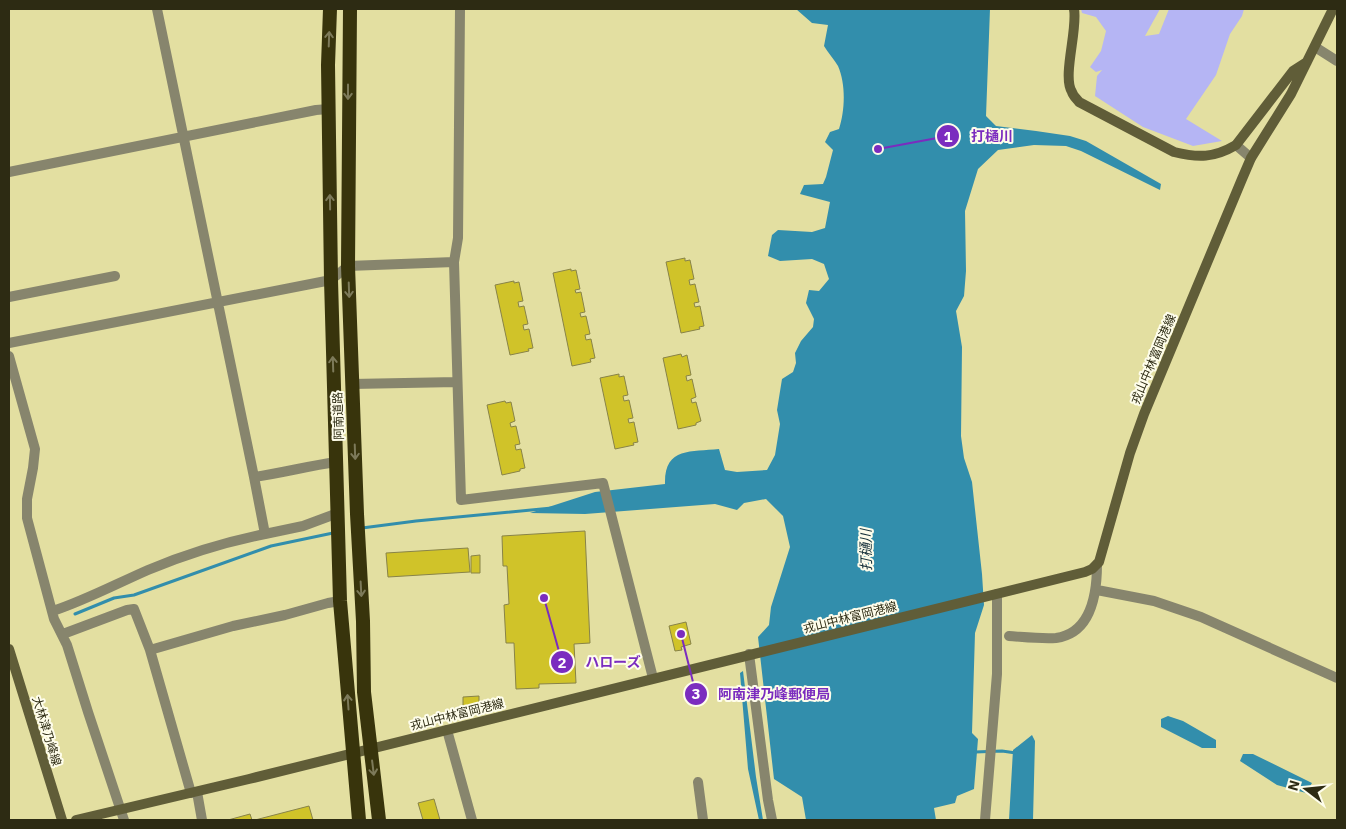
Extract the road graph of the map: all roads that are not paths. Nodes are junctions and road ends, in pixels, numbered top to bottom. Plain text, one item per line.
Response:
1 (156, 9) edge
2 (330, 9) edge
3 (350, 9) edge
4 (460, 9) edge
5 (1074, 9) edge
6 (1333, 9) edge
7 (1315, 48) junction
8 (1308, 61) junction
9 (1337, 61) edge
10 (329, 109) junction
11 (183, 138) junction
12 (1236, 145) junction
13 (1251, 158) junction
14 (9, 172) edge
15 (454, 262) junction
16 (348, 266) junction
17 (115, 276) dead end
18 (331, 280) junction
19 (9, 297) edge
20 (216, 302) junction
21 (9, 343) edge
22 (9, 356) edge
23 (458, 382) junction
24 (352, 384) junction
25 (336, 462) junction
26 (254, 478) junction
27 (338, 515) junction
28 (265, 534) junction
29 (1097, 564) junction
30 (1102, 591) junction
31 (993, 595) junction
32 (340, 601) junction
33 (53, 611) junction
34 (63, 634) junction
35 (1009, 636) dead end
36 (9, 650) edge
37 (150, 650) junction
38 (752, 654) junction
39 (653, 678) junction
40 (1337, 678) edge
41 (447, 730) junction
42 (370, 749) junction
43 (352, 754) junction
44 (698, 782) dead end
45 (194, 792) junction
46 (120, 808) junction
47 (62, 820) edge
48 (76, 820) edge
49 (124, 820) edge
50 (202, 820) edge
51 (359, 820) edge
52 (378, 820) edge
53 (472, 820) edge
54 (703, 820) edge
55 (772, 820) edge
56 (985, 820) edge

1 - 11 street
10 -> 2 highway, 阿南道路
3 -> 16 highway, 阿南道路
4 - 15 street
5 - 12 main road, 戎山中林富岡港線
6 - 7 main road, 戎山中林富岡港線
7 - 8 main road, 戎山中林富岡港線
7 - 9 street
8 - 12 main road, 戎山中林富岡港線
8 - 13 main road, 戎山中林富岡港線
10 - 11 street
18 -> 10 highway, 阿南道路
11 - 14 street
11 - 20 street
12 - 13 street
13 - 29 main road, 戎山中林富岡港線
15 - 16 street
15 - 23 street
16 - 18 street
16 -> 24 highway, 阿南道路
17 - 19 street
18 - 20 street
25 -> 18 highway, 阿南道路
20 - 21 street
20 - 26 street
22 - 33 street
23 - 24 street
23 - 39 street
24 -> 42 highway, 阿南道路
25 - 26 street
25 - 27 highway, 阿南道路
26 - 28 street
27 - 28 street
27 - 32 highway, 阿南道路
28 - 33 street
29 - 30 street
29 - 31 main road, 戎山中林富岡港線
30 - 35 street
30 - 40 street
31 - 38 main road, 戎山中林富岡港線
31 - 56 street
32 - 37 street
43 -> 32 highway, 阿南道路
33 - 34 street
34 - 37 street
34 - 46 street
36 - 47 main road, 大林津乃峰線
37 - 45 street
38 - 39 main road, 戎山中林富岡港線
38 - 55 street
39 - 41 main road, 戎山中林富岡港線
41 - 42 main road, 戎山中林富岡港線
41 - 53 street
42 - 43 main road, 戎山中林富岡港線
42 -> 52 highway, 阿南道路
43 - 45 main road, 戎山中林富岡港線
43 - 51 highway, 阿南道路
44 - 54 street
45 - 46 main road, 戎山中林富岡港線
45 - 50 street
46 - 48 main road, 戎山中林富岡港線
46 - 49 street

